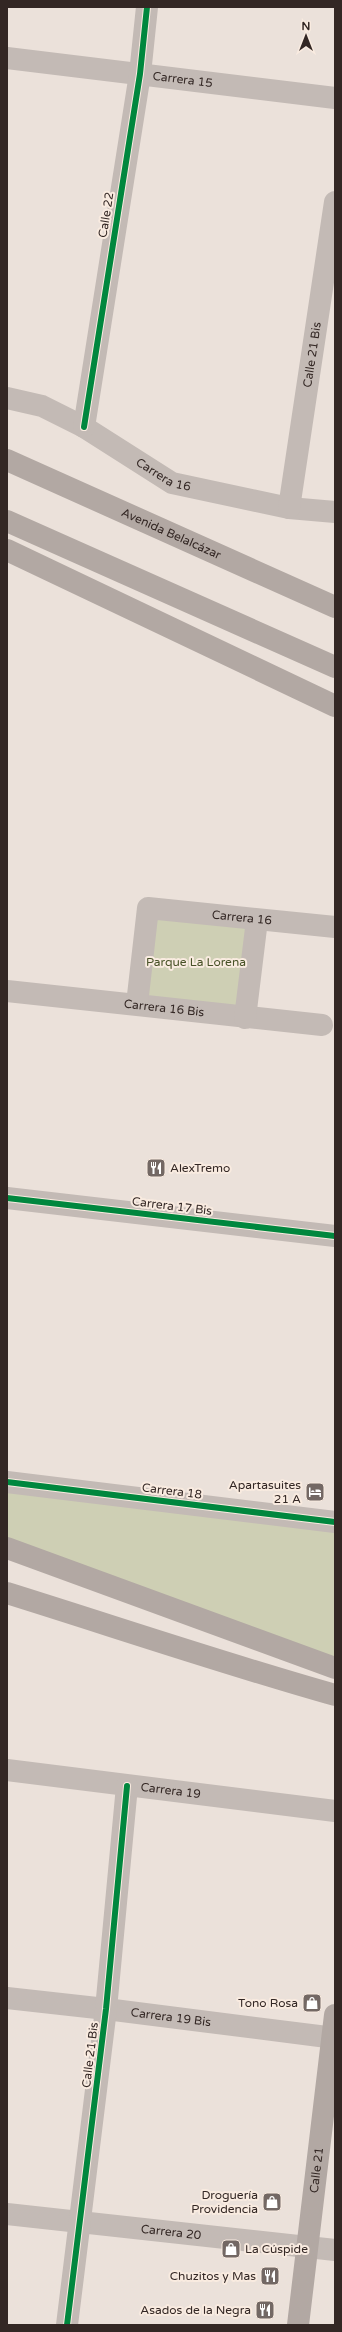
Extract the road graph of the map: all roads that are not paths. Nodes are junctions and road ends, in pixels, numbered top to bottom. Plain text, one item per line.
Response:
1 (147, 7) edge
2 (7, 58) edge
3 (140, 74) junction
4 (335, 98) edge
5 (335, 202) edge
6 (7, 398) edge
7 (84, 426) junction
8 (7, 460) edge
9 (289, 508) junction
10 (335, 512) edge
11 (7, 521) edge
12 (7, 550) edge
13 (335, 607) edge
14 (335, 667) edge
15 (335, 706) edge
16 (257, 920) junction
17 (335, 927) edge
18 (7, 991) edge
19 (137, 1004) junction
20 (245, 1018) junction
21 (322, 1025) dead end
22 (7, 1198) edge
23 (335, 1236) edge
24 (7, 1482) edge
25 (335, 1522) edge
26 (7, 1548) edge
27 (7, 1593) edge
28 (335, 1668) edge
29 (335, 1696) edge
30 (7, 1770) edge
31 (127, 1786) junction
32 (335, 1811) edge
33 (7, 1998) edge
34 (106, 2009) junction
35 (335, 2015) edge
36 (333, 2038) edge
37 (7, 2214) edge
38 (81, 2222) junction
39 (308, 2247) junction
40 (335, 2250) edge
41 (67, 2325) edge
42 (298, 2325) edge

1 - 3 street, Calle 22
2 - 3 street, Carrera 15
3 - 4 street, Carrera 15
3 - 7 street, Calle 22
5 - 9 street, Calle 21 Bis
6 - 7 street, Carrera 16
7 - 9 street, Carrera 16
8 - 13 main road, Avenida Belalcázar
9 - 10 street, Carrera 16
11 - 14 main road
12 - 15 main road
16 - 17 street, Carrera 16
16 - 19 street, Carrera 16
16 - 20 street
18 - 19 street, Carrera 16 Bis
19 - 20 street, Carrera 16 Bis
20 - 21 street, Carrera 16 Bis
22 - 23 street, Carrera 17 Bis
24 - 25 street, Carrera 18
26 - 28 main road
27 - 29 main road
30 - 31 street, Carrera 19
31 - 32 street, Carrera 19
31 - 34 street, Calle 21 Bis
33 - 34 street, Carrera 19 Bis
34 - 36 street, Carrera 19 Bis
34 - 38 street, Calle 21 Bis
35 - 36 main road, Calle 21
36 - 39 main road, Calle 21
37 - 38 street, Carrera 20
38 - 39 street, Carrera 20
38 - 41 street, Calle 21 Bis
39 - 40 street, Carrera 20
39 - 42 main road, Calle 21

